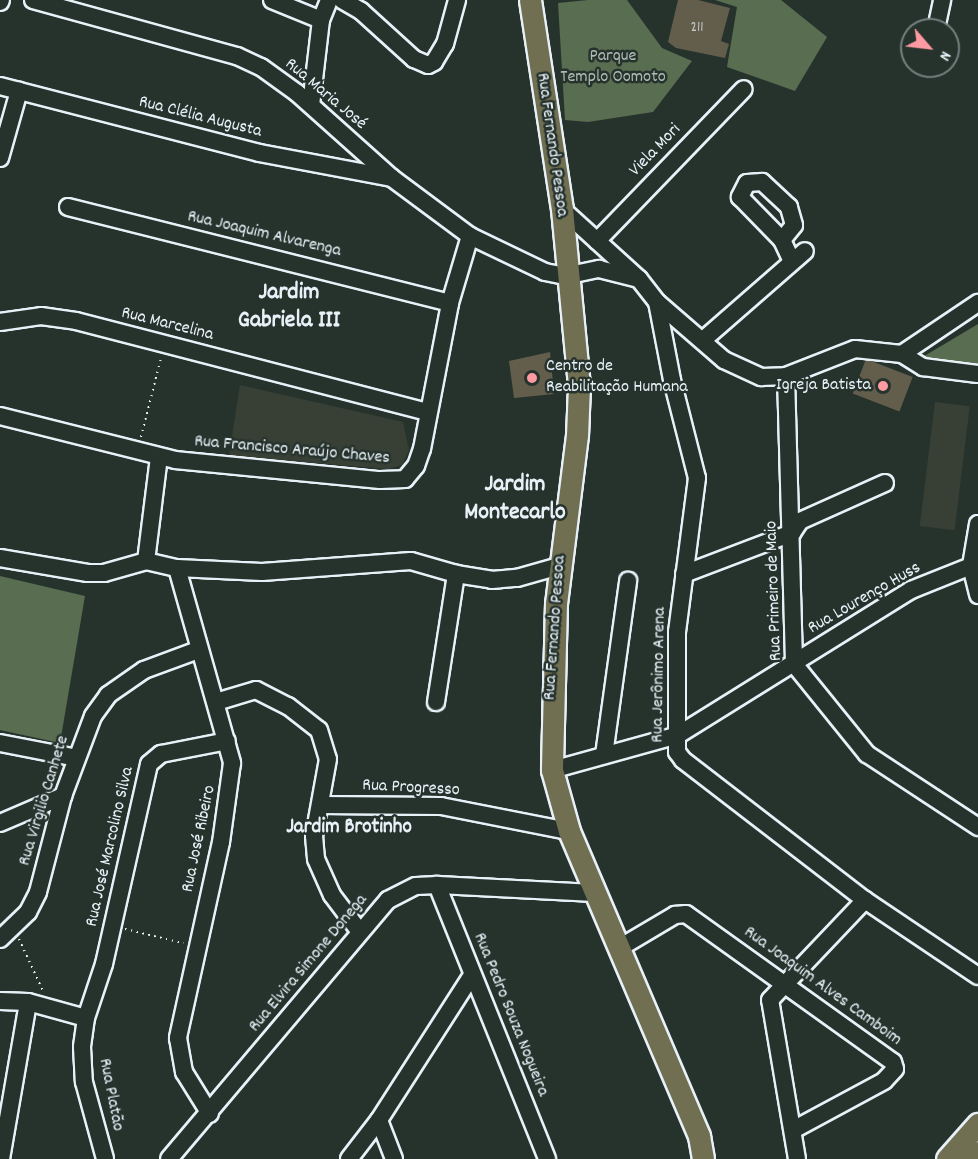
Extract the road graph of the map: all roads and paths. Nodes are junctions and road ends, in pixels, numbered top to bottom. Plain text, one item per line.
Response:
1 (33, 0) edge
2 (272, 0) edge
3 (329, 0) edge
4 (342, 0) edge
5 (458, 0) edge
6 (530, 0) edge
7 (942, 0) edge
8 (938, 18) edge
9 (321, 20) junction
10 (0, 86) edge
11 (744, 89) dead end
12 (19, 92) junction
13 (312, 105) junction
14 (0, 158) edge
15 (392, 178) junction
16 (68, 207) dead end
17 (562, 209) junction
18 (470, 236) junction
19 (782, 240) dead end
20 (597, 241) junction
21 (565, 276) junction
22 (639, 279) junction
23 (657, 302) junction
24 (450, 303) junction
25 (978, 303) edge
26 (0, 322) edge
27 (703, 340) junction
28 (164, 344) junction
29 (902, 354) junction
30 (978, 374) edge
31 (786, 376) junction
32 (427, 412) junction
33 (0, 417) edge
34 (138, 452) junction
35 (159, 457) junction
36 (885, 483) dead end
37 (978, 524) edge
38 (792, 533) junction
39 (0, 558) edge
40 (146, 561) junction
41 (559, 566) junction
42 (971, 566) junction
43 (177, 568) junction
44 (456, 574) junction
45 (684, 574) junction
46 (628, 581) dead end
47 (978, 595) edge
48 (198, 650) junction
49 (794, 664) junction
50 (216, 702) junction
51 (436, 702) dead end
52 (678, 735) junction
53 (227, 741) junction
54 (0, 743) edge
55 (604, 755) junction
56 (77, 758) junction
57 (552, 770) junction
58 (63, 796) junction
59 (321, 805) junction
60 (0, 823) edge
61 (978, 827) edge
62 (569, 831) junction
63 (437, 885) junction
64 (596, 893) junction
65 (865, 900) junction
66 (113, 926) junction
67 (14, 928) junction
68 (360, 932) junction
69 (0, 939) edge
70 (621, 946) junction
71 (198, 947) junction
72 (472, 975) junction
73 (978, 976) edge
74 (785, 986) junction
75 (0, 1001) edge
76 (28, 1002) junction
77 (49, 1007) junction
78 (86, 1018) junction
79 (210, 1114) junction
80 (379, 1120) junction
81 (978, 1124) edge
82 (795, 1129) junction
83 (978, 1152) edge
84 (1, 1159) edge
85 (105, 1159) edge
86 (169, 1159) edge
87 (349, 1159) edge
88 (394, 1159) edge
89 (547, 1159) edge
90 (703, 1159) edge
91 (797, 1159) edge
92 (947, 1159) edge
93 (971, 1159) edge

1 - 13 street, Rua Maria José
2 - 9 street
3 - 9 street
4 - 5 street
6 - 17 main road, Rua Fernando Pessoa
7 - 8 street
9 - 13 street
10 - 12 street, Rua Clélia Augusta
11 - 20 street, Viela Mori
12 - 14 street
12 - 15 street, Rua Clélia Augusta
13 - 15 street, Rua Maria José
15 - 18 street, Rua Maria José
16 - 24 street, Rua Joaquim Alvarenga
17 - 20 street
17 - 21 main road, Rua Fernando Pessoa
18 - 21 street, Rua Maria José
18 - 24 street, Rua Francisco Araújo Chaves
19 - 27 street
20 - 22 street
21 - 22 street
21 - 41 main road, Rua Fernando Pessoa
22 - 23 street
23 - 27 street
23 - 45 street, Rua Jerônimo Arena
24 - 32 street, Rua Francisco Araújo Chaves
25 - 29 street
26 - 28 street, Rua Marcelina
27 - 31 street
28 - 32 street, Rua Marcelina
28 - 34 path
29 - 30 street
29 - 31 street
31 - 38 street, Rua Primeiro de Maio
32 - 35 street, Rua Francisco Araújo Chaves
33 - 34 street, Rua Francisco Araújo Chaves
34 - 35 street, Rua Francisco Araújo Chaves
35 - 40 street
36 - 38 street
37 - 42 street
38 - 45 street
38 - 49 street, Rua Primeiro de Maio
39 - 40 street
40 - 43 street
41 - 44 street
41 - 57 main road, Rua Fernando Pessoa
42 - 47 street
42 - 49 street, Rua Lourenço Huss
43 - 44 street
43 - 48 street, Rua José Ribeiro
44 - 51 street
45 - 52 street, Rua Jerônimo Arena
46 - 55 street
48 - 50 street, Rua José Ribeiro
48 - 56 street, Rua Virgilio Canhete
49 - 52 street, Rua Lourenço Huss
49 - 61 street, Rua Primeiro de Maio
50 - 53 street, Rua José Ribeiro
50 - 59 street
52 - 55 street, Rua Lourenço Huss
52 - 65 street, Rua Jerônimo Arena
53 - 66 street, Rua José Marcolino Silva
53 - 71 street, Rua José Ribeiro
54 - 56 street
55 - 57 street, Rua Lourenço Huss
56 - 58 street, Rua Virgilio Canhete
57 - 62 main road, Rua Fernando Pessoa
58 - 60 street
58 - 67 street, Rua Virgilio Canhete
59 - 62 street, Rua Progresso
59 - 68 street
62 - 64 main road, Rua Fernando Pessoa
63 - 64 street, Rua Elvira Simone Donega
63 - 68 street, Rua Elvira Simone Donega
63 - 72 street, Rua Pedro Souza Nogueira
64 - 70 main road, Rua Fernando Pessoa
65 - 73 street, Rua Jerônimo Arena
65 - 74 street
66 - 71 path
66 - 78 street, Rua José Marcolino Silva
67 - 69 street, Rua Virgilio Canhete
67 - 77 path
68 - 79 street, Rua Elvira Simone Donega
70 - 74 street, Rua Joaquim Alves Camboim
70 - 90 main road, Rua Fernando Pessoa
71 - 79 street, Rua José Ribeiro
72 - 80 street
72 - 89 street, Rua Pedro Souza Nogueira
74 - 82 street
74 - 82 street, Rua Joaquim Alves Camboim
75 - 76 street
76 - 77 street
76 - 84 street
77 - 78 street
78 - 85 street, Rua Platão
79 - 86 street, Rua Elvira Simone Donega
80 - 87 street
80 - 88 street
81 - 92 main road
82 - 91 street
83 - 93 main road

